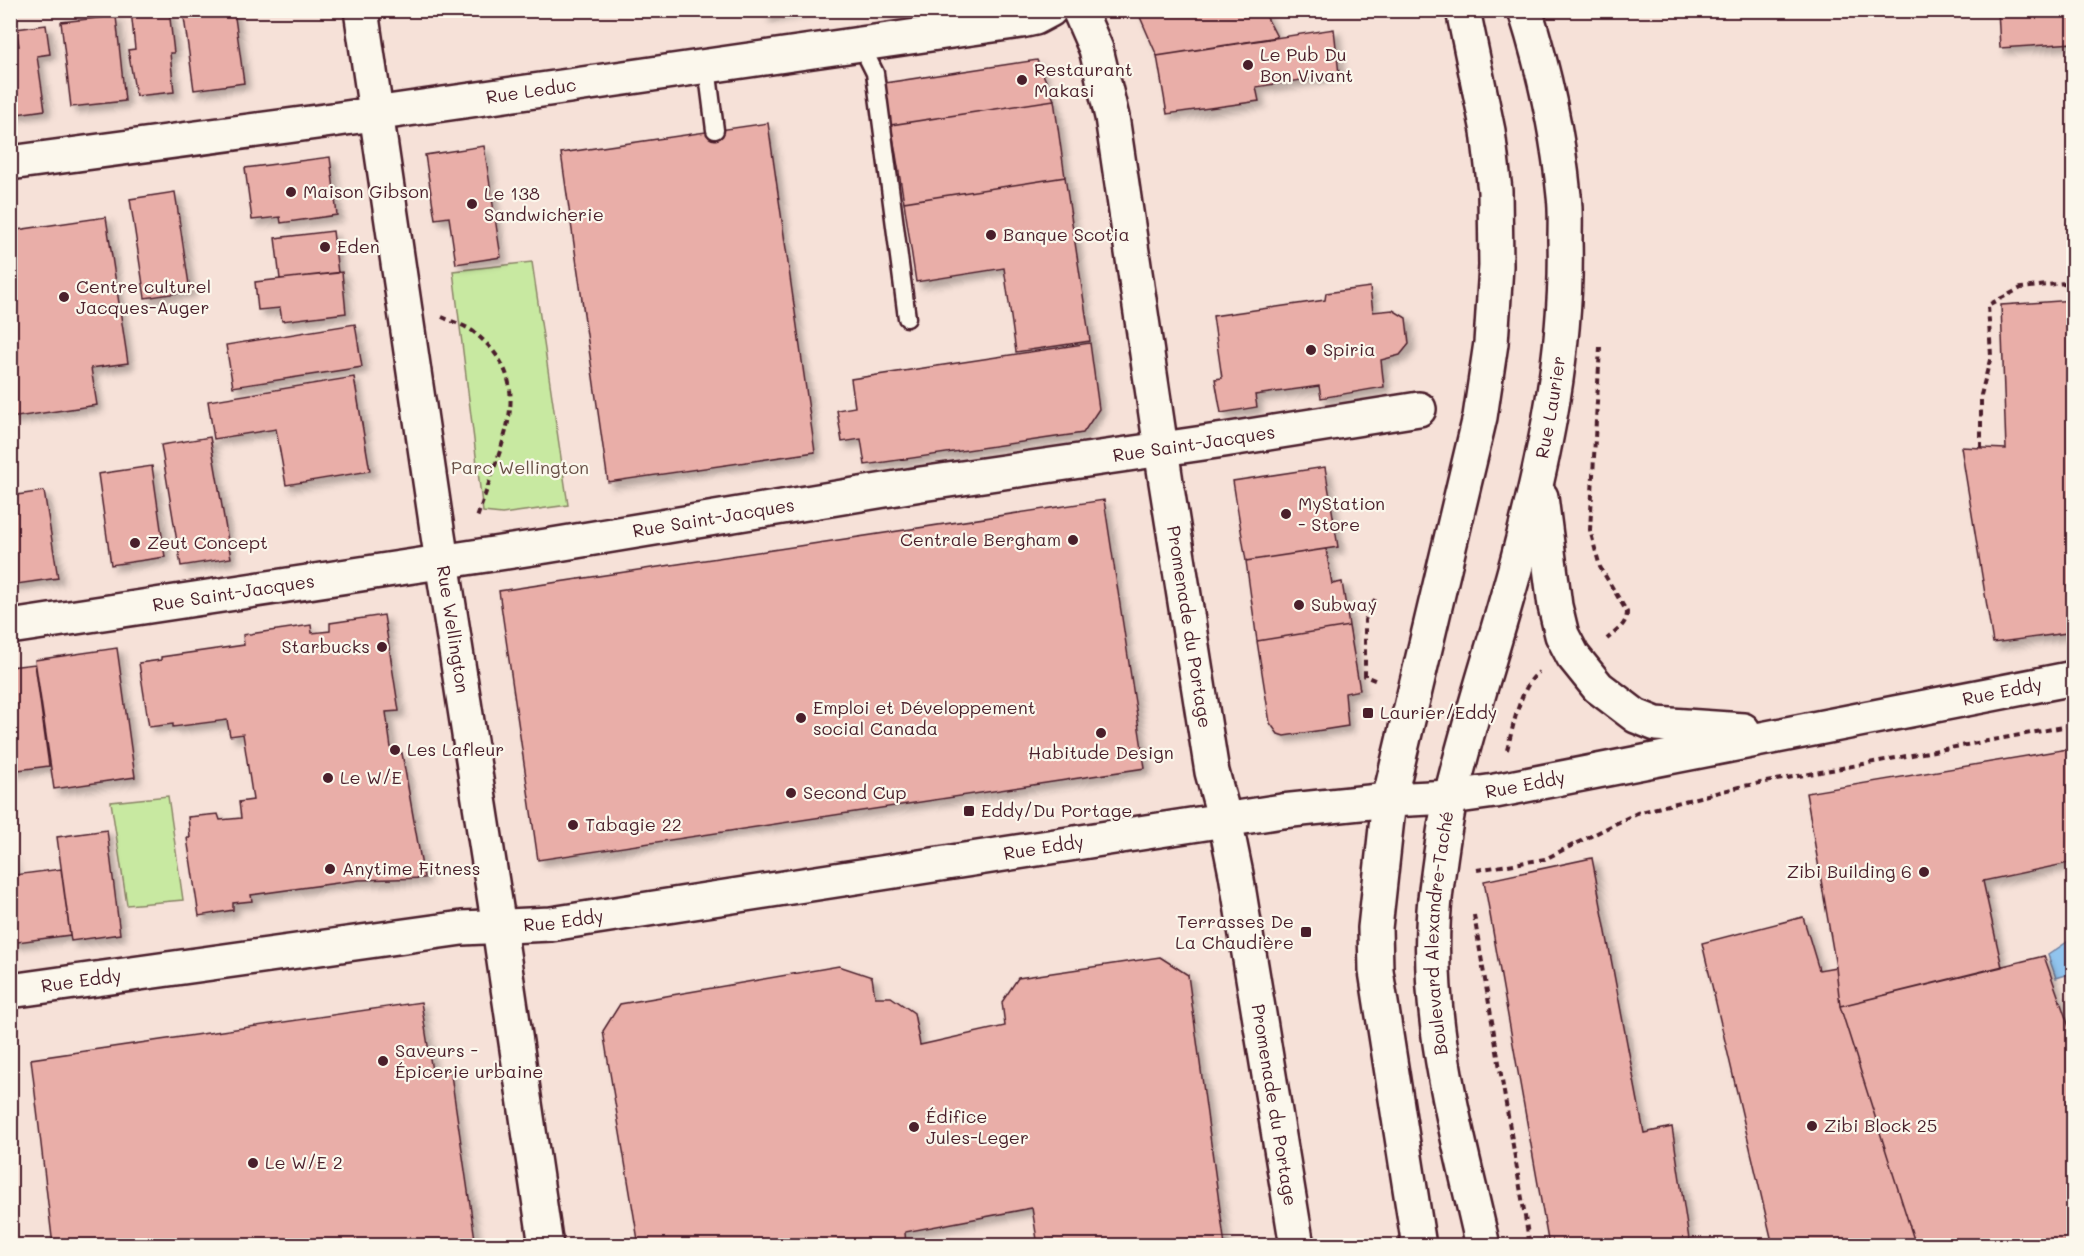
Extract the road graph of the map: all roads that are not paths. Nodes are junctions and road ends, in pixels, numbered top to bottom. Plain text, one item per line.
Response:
1 (362, 10) edge
2 (1050, 10) edge
3 (1079, 10) edge
4 (1463, 10) edge
5 (1525, 10) edge
6 (861, 45) junction
7 (707, 67) junction
8 (378, 114) junction
9 (715, 130) dead end
10 (10, 163) edge
11 (907, 318) dead end
12 (1419, 409) dead end
13 (1161, 448) junction
14 (1539, 475) junction
15 (441, 561) junction
16 (10, 627) edge
17 (2073, 678) edge
18 (1792, 732) junction
19 (1451, 797) junction
20 (1389, 800) junction
21 (1225, 820) junction
22 (499, 927) junction
23 (10, 991) edge
24 (546, 1245) edge
25 (1297, 1245) edge
26 (1419, 1245) edge
27 (1483, 1245) edge

1 - 8 main road, Rue Wellington
2 - 6 main road, Rue Leduc
3 - 13 main road, Promenade du Portage
4 - 20 main road
5 - 14 main road, Rue Laurier
6 - 7 main road, Rue Leduc
6 - 11 lane
7 - 8 main road, Rue Leduc
7 - 9 lane
8 - 10 main road, Rue Leduc
8 - 15 main road, Rue Wellington
12 - 13 main road, Rue Saint-Jacques
13 - 15 main road, Rue Saint-Jacques
13 - 21 main road, Promenade du Portage
14 - 18 main road
14 - 19 main road, Rue Laurier
15 - 16 main road, Rue Saint-Jacques
15 - 22 main road, Rue Wellington
17 - 18 main road, Rue Eddy
18 - 19 main road, Rue Eddy
19 - 20 main road, Rue Eddy
19 - 27 main road, Boulevard Alexandre-Taché
20 - 21 main road, Rue Eddy
20 - 26 main road
21 - 22 main road, Rue Eddy
21 - 25 main road, Promenade du Portage
22 - 23 main road, Rue Eddy
22 - 24 main road, Rue Wellington

